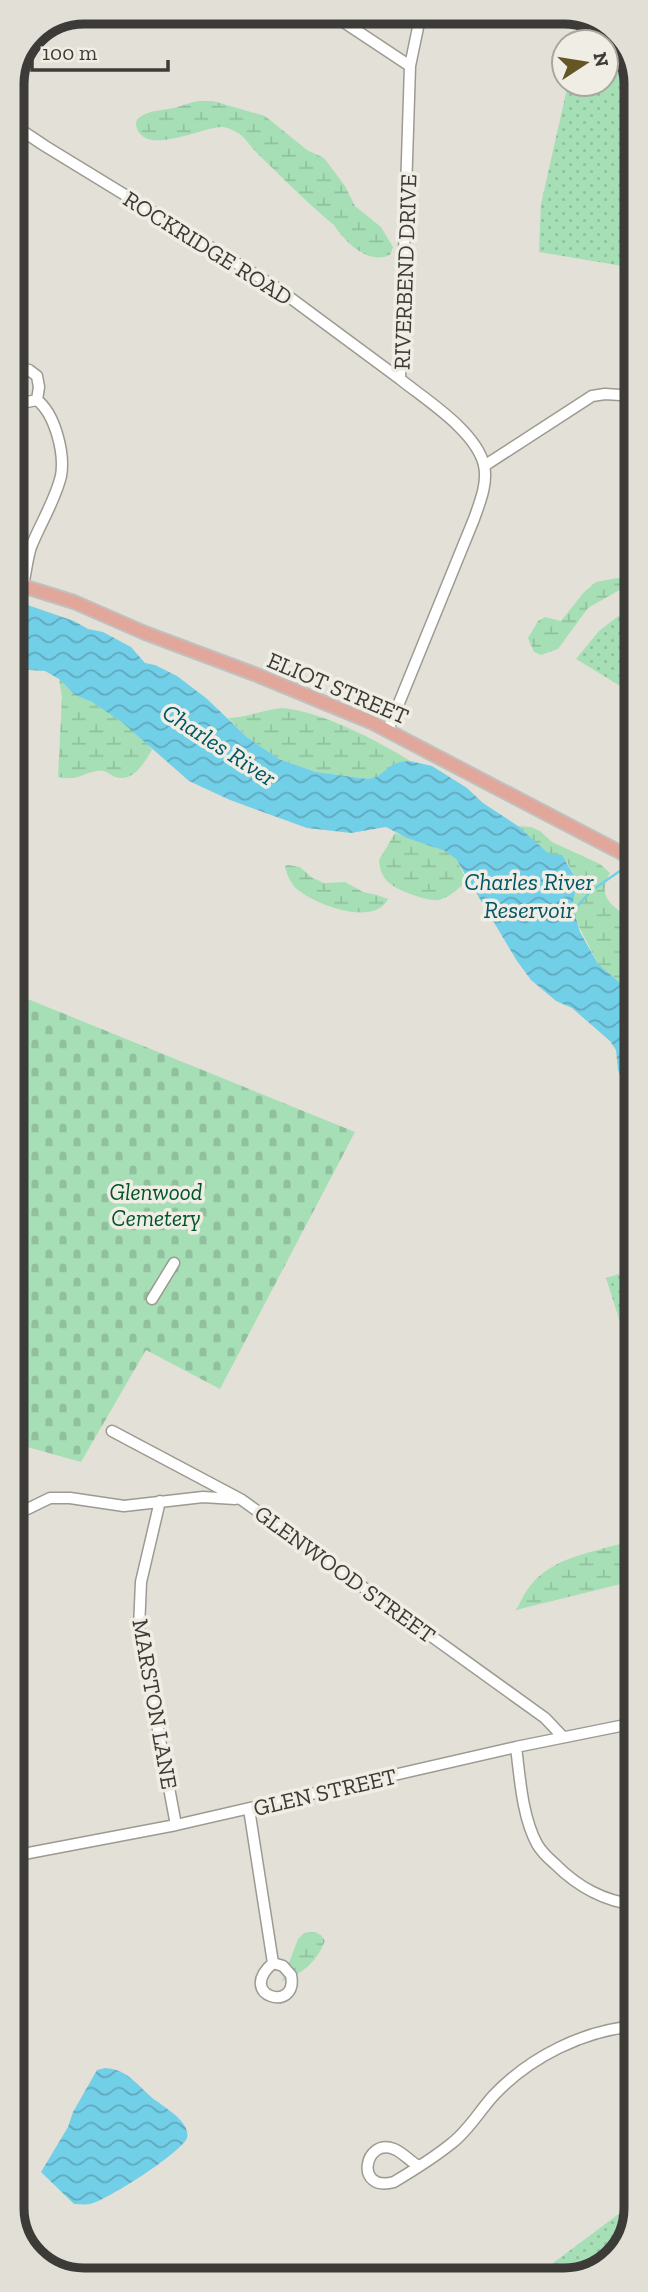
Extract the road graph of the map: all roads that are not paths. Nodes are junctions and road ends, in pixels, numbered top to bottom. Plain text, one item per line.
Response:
1 (347, 25) edge
2 (419, 25) edge
3 (410, 66) junction
4 (24, 132) edge
5 (24, 369) edge
6 (400, 379) junction
7 (623, 395) edge
8 (37, 400) junction
9 (24, 402) edge
10 (484, 466) junction
11 (24, 568) edge
12 (24, 586) edge
13 (388, 730) junction
14 (623, 854) edge
15 (174, 1263) dead end
16 (152, 1299) dead end
17 (112, 1431) dead end
18 (242, 1500) junction
19 (160, 1501) junction
20 (24, 1511) edge
21 (623, 1725) edge
22 (564, 1737) junction
23 (516, 1747) junction
24 (249, 1809) junction
25 (176, 1825) junction
26 (24, 1854) edge
27 (623, 1903) edge
28 (273, 1963) dead end
29 (623, 2028) edge
30 (418, 2166) junction

1 - 3 street
2 - 3 street, RIVERBEND DRIVE
3 - 6 street, RIVERBEND DRIVE
4 - 6 street, ROCKRIDGE ROAD
5 - 8 street
6 - 10 street, RIVERBEND DRIVE
7 - 10 street
8 - 9 street
8 - 11 street
10 - 13 street
12 - 13 main road, ELIOT STREET
13 - 14 main road, ELIOT STREET
15 - 16 street
17 - 18 street, GLENWOOD STREET
18 - 19 street
18 - 22 street, GLENWOOD STREET
19 - 20 street
19 - 25 street, MARSTON LANE
21 - 22 street, GLEN STREET
22 - 23 street, GLEN STREET
23 - 24 street, GLEN STREET
23 - 27 street
24 - 25 street, GLEN STREET
24 - 28 street
25 - 26 street, GLEN STREET
29 - 30 street
30 - 30 street

